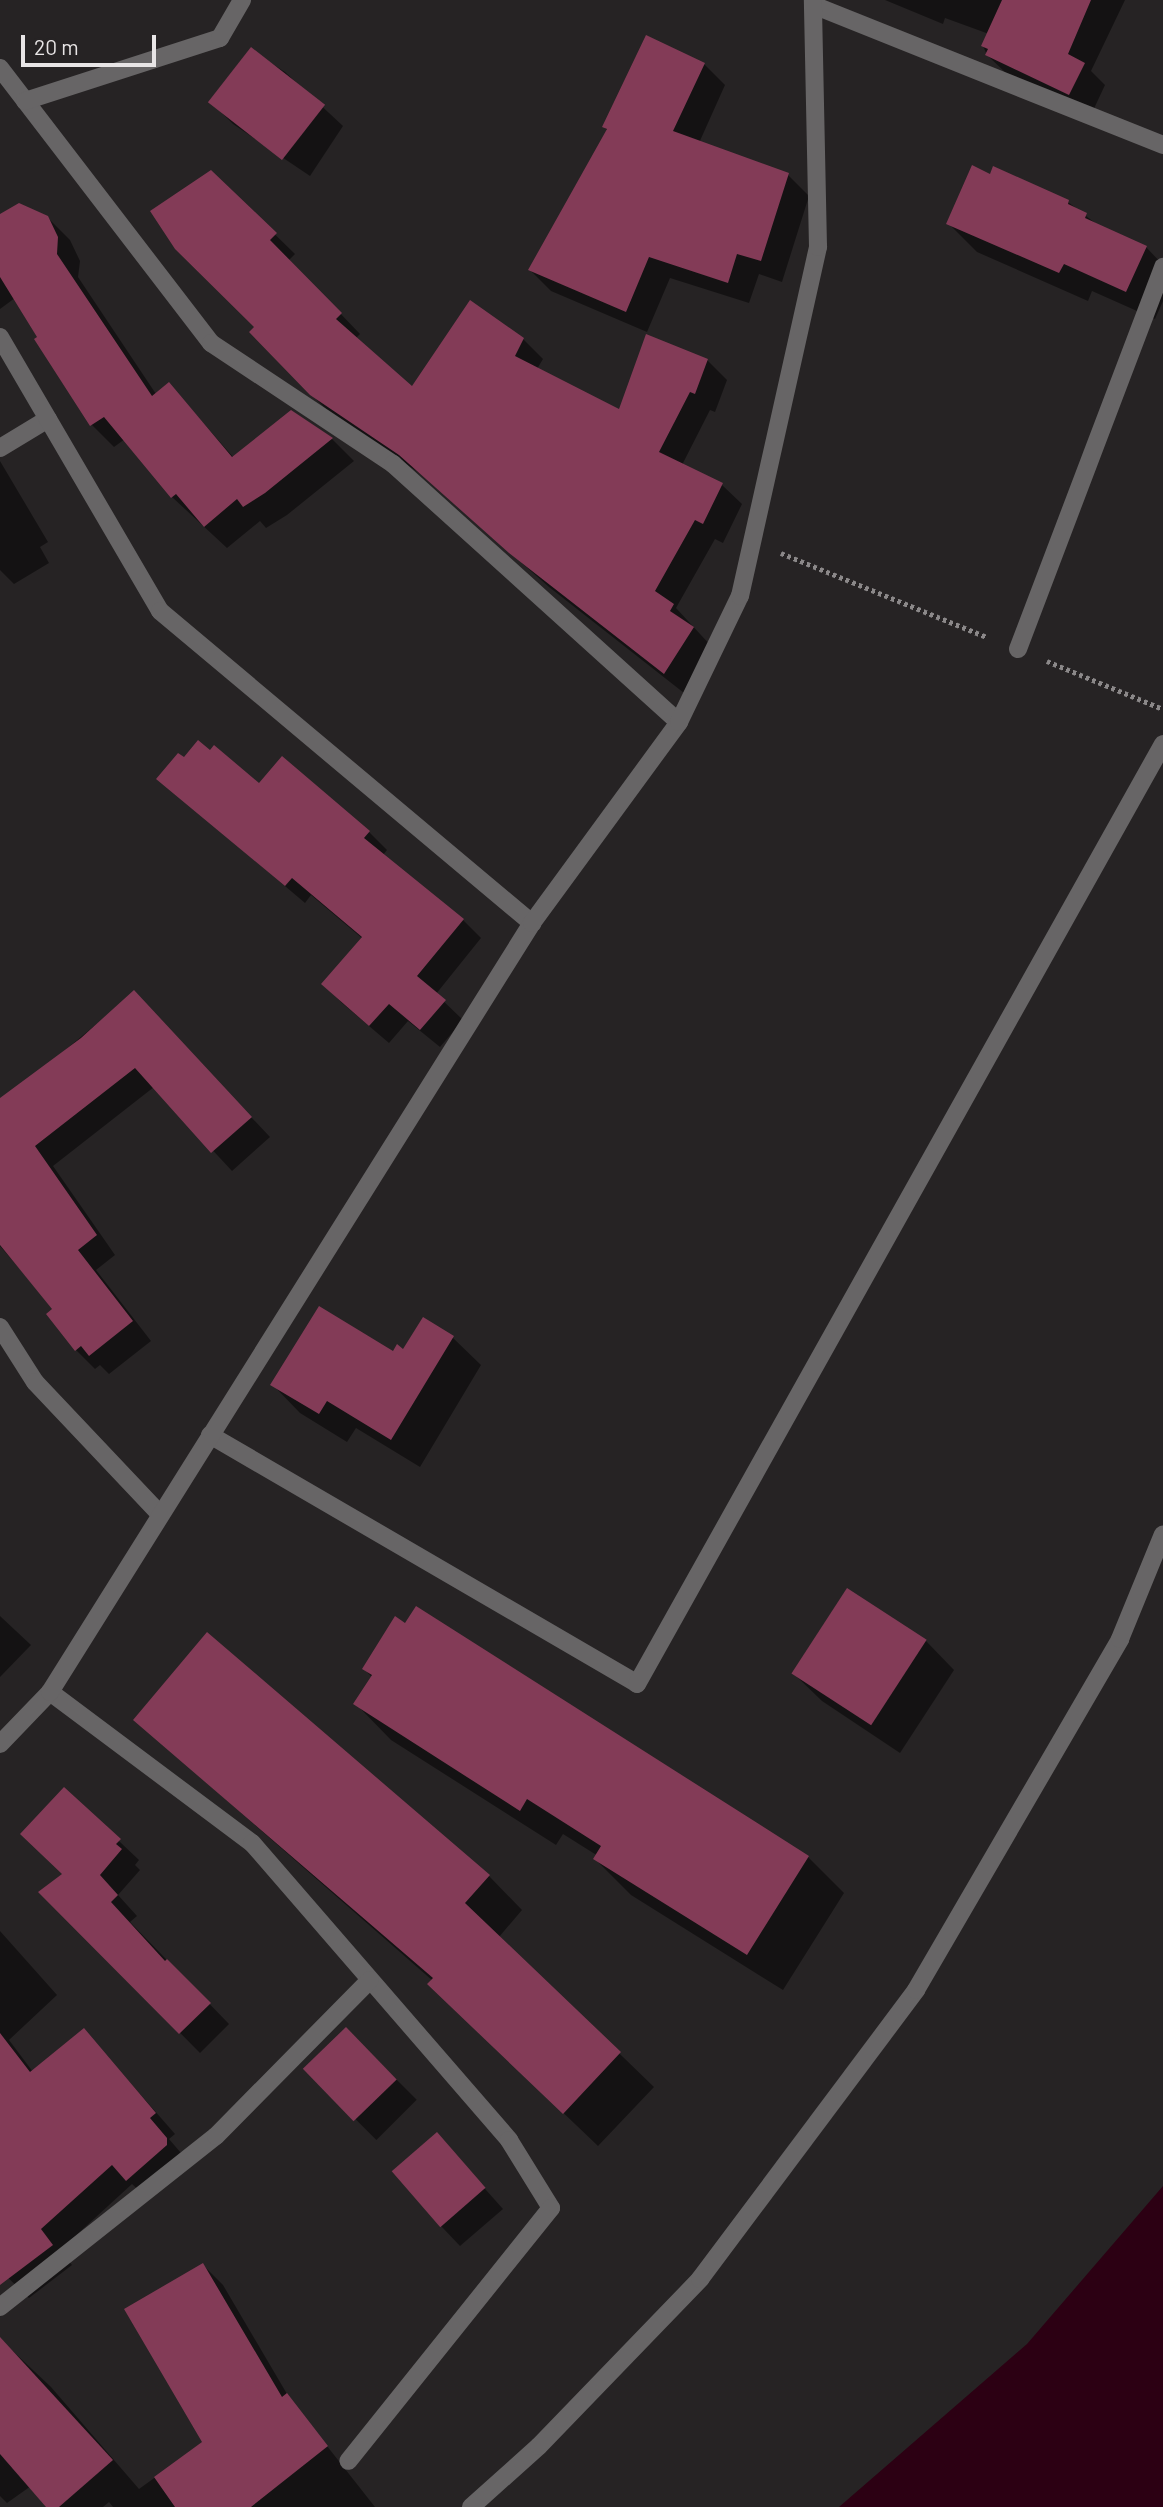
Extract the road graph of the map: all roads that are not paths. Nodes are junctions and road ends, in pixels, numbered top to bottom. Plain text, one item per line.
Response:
1 (242, 0) edge
2 (813, 3) edge
3 (0, 68) edge
4 (25, 101) junction
5 (1163, 145) edge
6 (1163, 267) edge
7 (0, 337) edge
8 (48, 419) junction
9 (0, 448) edge
10 (1018, 649) road end
11 (679, 722) junction
12 (1163, 744) edge
13 (532, 923) junction
14 (0, 1327) edge
15 (210, 1435) junction
16 (160, 1514) junction
17 (1163, 1534) edge
18 (50, 1692) junction
19 (0, 1744) edge
20 (370, 1980) junction
21 (0, 2307) edge
22 (348, 2461) dead end
23 (471, 2507) edge

1 - 4 street
2 - 5 street
2 - 11 street
3 - 4 street
4 - 11 street
6 - 10 street
7 - 8 street
8 - 9 street
8 - 13 street
11 - 13 street
12 - 15 street
13 - 15 street
14 - 16 street
15 - 16 street
16 - 18 street
17 - 23 street
18 - 19 street
18 - 20 street
20 - 21 street
20 - 22 street

